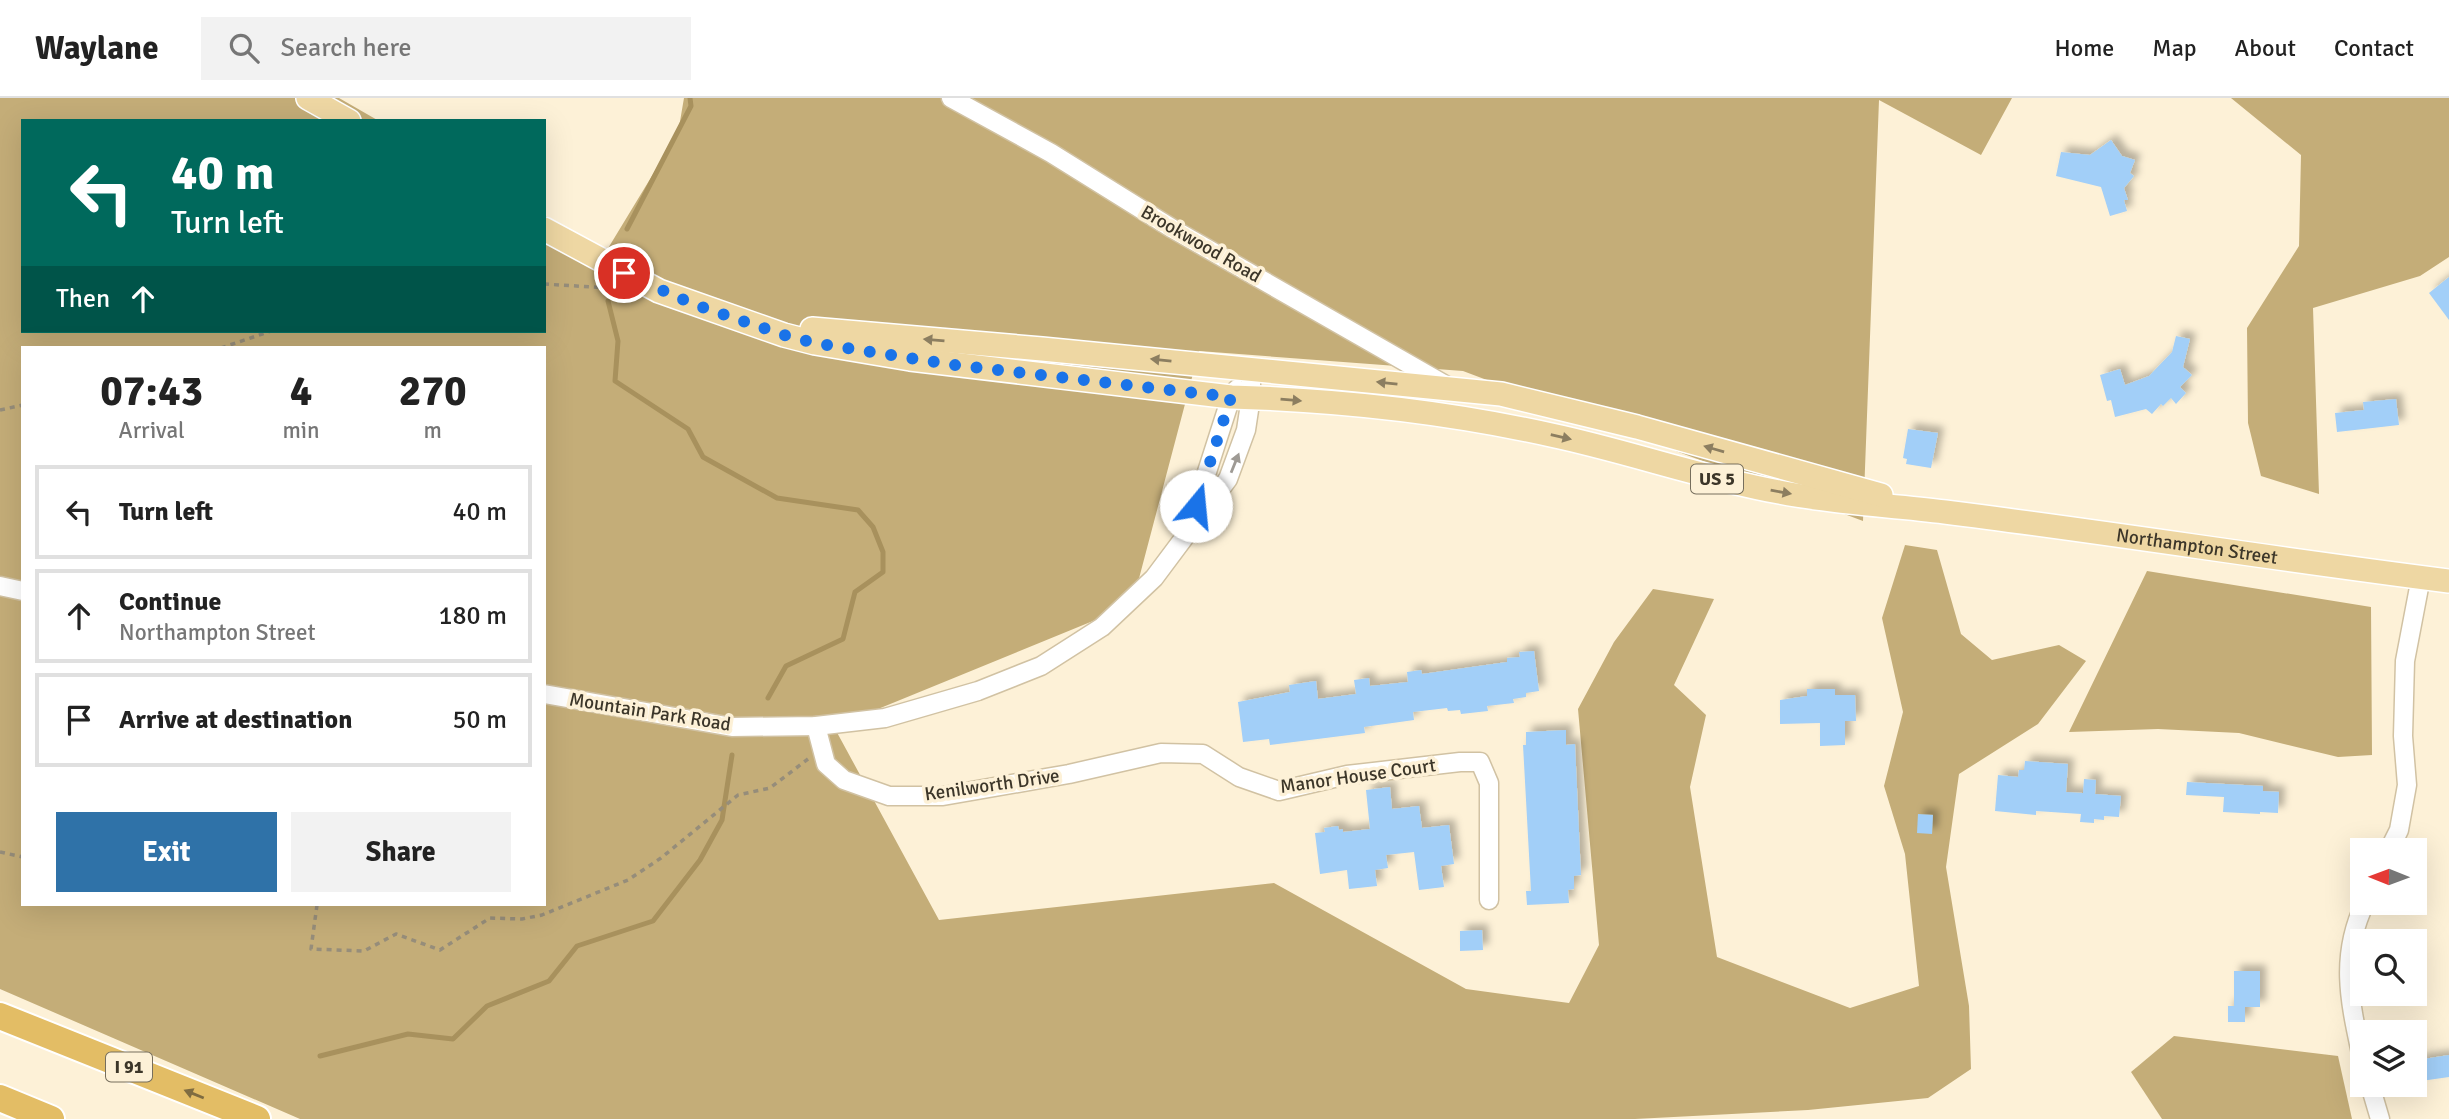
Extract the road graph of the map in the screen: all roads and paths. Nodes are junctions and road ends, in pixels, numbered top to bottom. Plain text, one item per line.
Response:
1 (308, 98) edge
2 (951, 98) edge
3 (345, 119) edge
4 (546, 230) edge
5 (546, 284) edge
6 (608, 288) dead end
7 (740, 320) junction
8 (265, 333) edge
9 (227, 346) edge
10 (1251, 369) junction
11 (1452, 389) junction
12 (1241, 397) junction
13 (21, 405) edge
14 (0, 410) edge
15 (1945, 512) junction
16 (1170, 560) junction
17 (2421, 577) junction
18 (2449, 581) edge
19 (0, 586) edge
20 (21, 591) edge
21 (546, 694) edge
22 (816, 726) junction
23 (820, 748) junction
24 (1203, 754) joint
25 (2395, 838) edge
26 (0, 852) edge
27 (21, 857) edge
28 (1489, 900) dead end
29 (317, 906) edge
30 (2359, 915) edge
31 (0, 1016) edge
32 (2355, 1020) edge
33 (2374, 1097) edge
34 (0, 1098) edge
35 (51, 1119) edge
36 (257, 1119) edge
37 (2380, 1119) edge

1 - 3 main road
2 - 11 street, Brookwood Road
4 - 7 main road, US 5
5 - 6 path
10 -> 7 main road, US 5
7 - 12 main road, US 5
8 - 9 path
11 -> 10 main road, US 5
10 - 12 street, Mountain Park Road
15 -> 11 main road, US 5
12 -> 15 main road, US 5
12 - 16 street, Mountain Park Road
16 -> 12 street, Mountain Park Road
13 - 14 path
15 - 17 main road, Northampton Street / US 5
16 - 22 street, Mountain Park Road
17 - 18 main road, Northampton Street / US 5
17 - 25 street
19 - 20 street
21 - 22 street, Mountain Park Road
22 - 23 street, Kenilworth Drive
23 - 24 street, Kenilworth Drive
23 - 29 path
24 - 28 street, Manor House Court
26 - 27 path
30 - 32 street
36 -> 31 highway, I 91
33 - 37 street
34 - 35 highway

